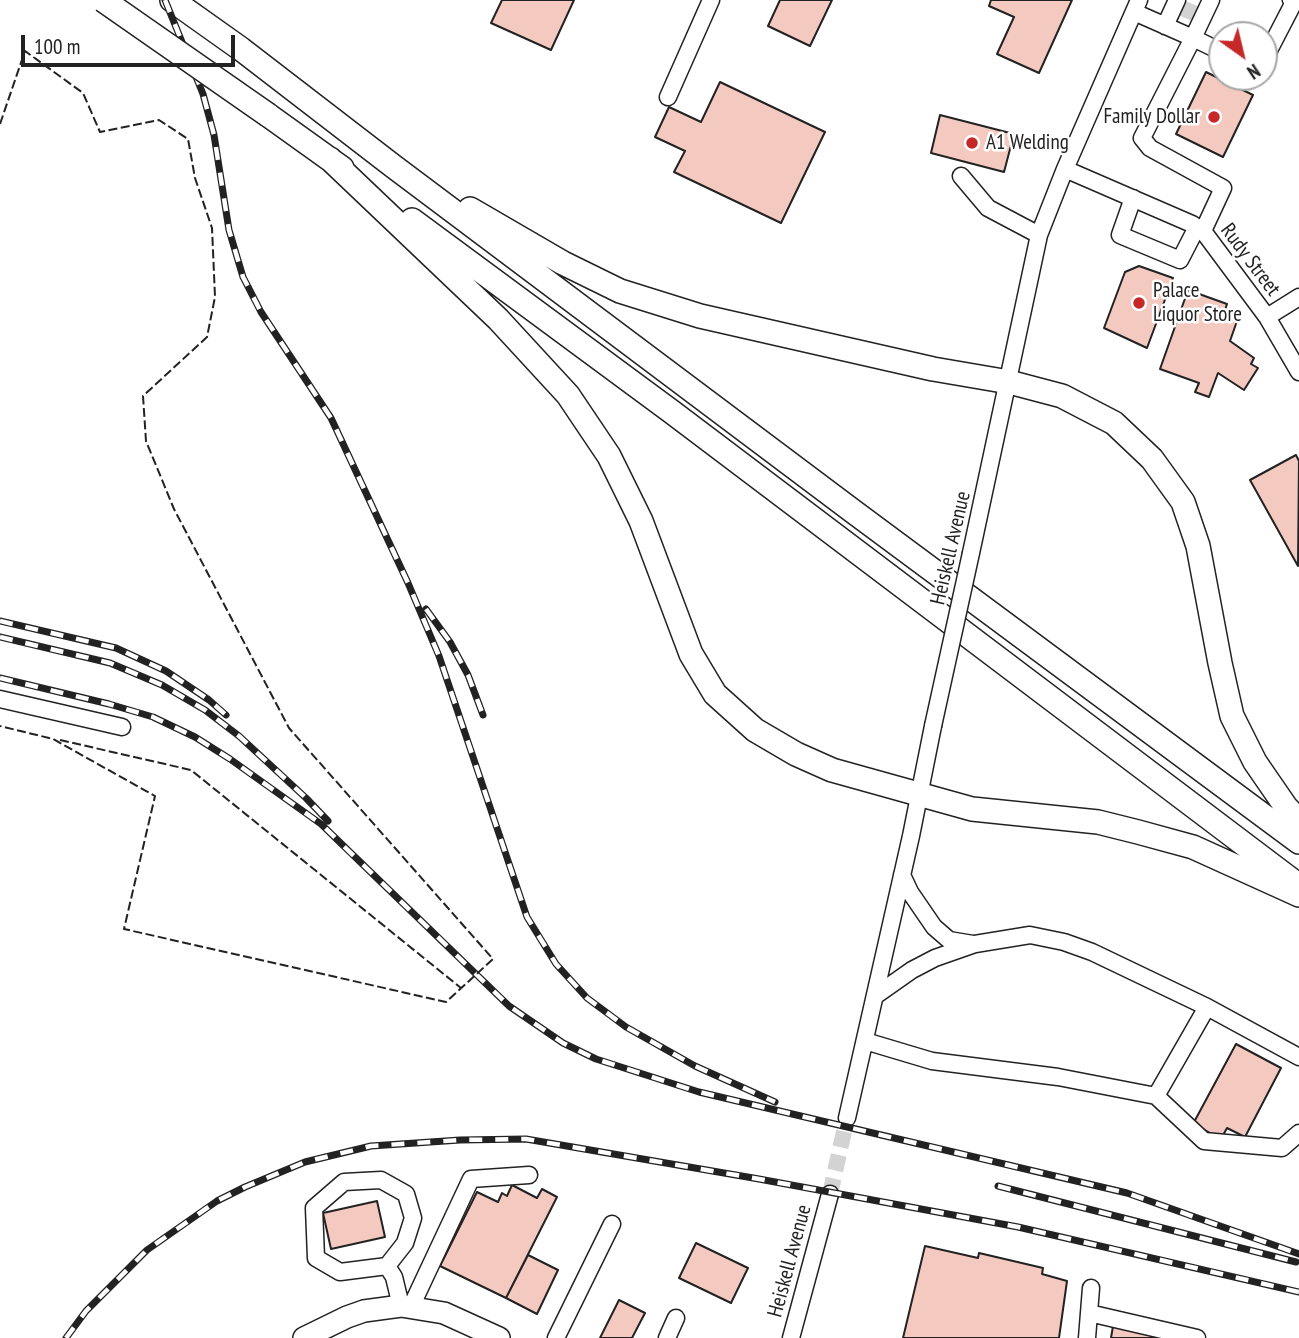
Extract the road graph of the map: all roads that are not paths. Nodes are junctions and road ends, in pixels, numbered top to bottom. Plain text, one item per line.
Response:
1 (103, 0) edge
2 (172, 0) edge
3 (711, 0) edge
4 (1211, 0) edge
5 (1291, 0) edge
6 (1137, 3) edge
7 (1186, 9) edge
8 (1165, 26) junction
9 (1278, 33) edge
10 (1192, 38) junction
11 (1208, 45) edge
12 (668, 97) dead end
13 (330, 159) junction
14 (393, 166) junction
15 (1065, 169) junction
16 (961, 176) dead end
17 (1133, 198) junction
18 (1200, 229) junction
19 (1039, 235) junction
20 (1299, 298) edge
21 (1267, 317) junction
22 (1299, 372) edge
23 (1009, 382) junction
24 (0, 699) edge
25 (122, 727) dead end
26 (919, 795) junction
27 (1299, 821) edge
28 (1299, 842) edge
29 (902, 875) junction
30 (1299, 885) edge
31 (1299, 895) edge
32 (975, 944) junction
33 (875, 996) junction
34 (1207, 1007) junction
35 (865, 1041) junction
36 (1299, 1057) edge
37 (1156, 1096) junction
38 (847, 1118) tunnel mouth
39 (1299, 1133) edge
40 (529, 1175) dead end
41 (830, 1194) tunnel mouth
42 (612, 1224) dead end
43 (387, 1266) junction
44 (1091, 1289) dead end
45 (406, 1307) junction
46 (1089, 1313) junction
47 (676, 1318) dead end
48 (558, 1337) edge
49 (304, 1338) edge
50 (499, 1338) edge
51 (667, 1338) edge
52 (790, 1338) edge
53 (1087, 1338) edge
54 (1197, 1338) edge

1 - 13 highway, bridge
2 - 14 highway
3 - 12 street
4 - 7 street
5 - 9 street
6 - 8 street
6 - 15 street, Heiskell Avenue
7 - 8 street
7 - 10 street
8 - 10 street
10 - 11 street
10 - 18 street
13 - 26 highway
13 - 30 highway
14 - 23 highway
14 - 28 highway
15 - 17 street, Rudy Street
15 - 19 street, Heiskell Avenue
16 - 19 street
17 - 18 street, Rudy Street
17 - 18 street
18 - 21 street, Rudy Street
19 - 23 street, Heiskell Avenue
20 - 21 street
21 - 22 street, Rudy Street
23 - 26 street, Heiskell Avenue, bridge
23 - 27 highway
24 - 25 street
26 - 29 street, Heiskell Avenue
26 - 31 highway
29 - 32 street
29 - 33 street, Heiskell Avenue
32 - 33 street
32 - 34 street
33 - 35 street, Heiskell Avenue
34 - 36 street
34 - 37 street
35 - 37 street
35 - 38 street, Heiskell Avenue
37 - 39 street
40 - 45 street
41 - 52 street, Heiskell Avenue
42 - 48 street
43 - 43 street
43 - 45 street
44 - 46 street
45 - 49 main road
45 - 50 main road
46 - 53 street
46 - 54 street
47 - 51 street

